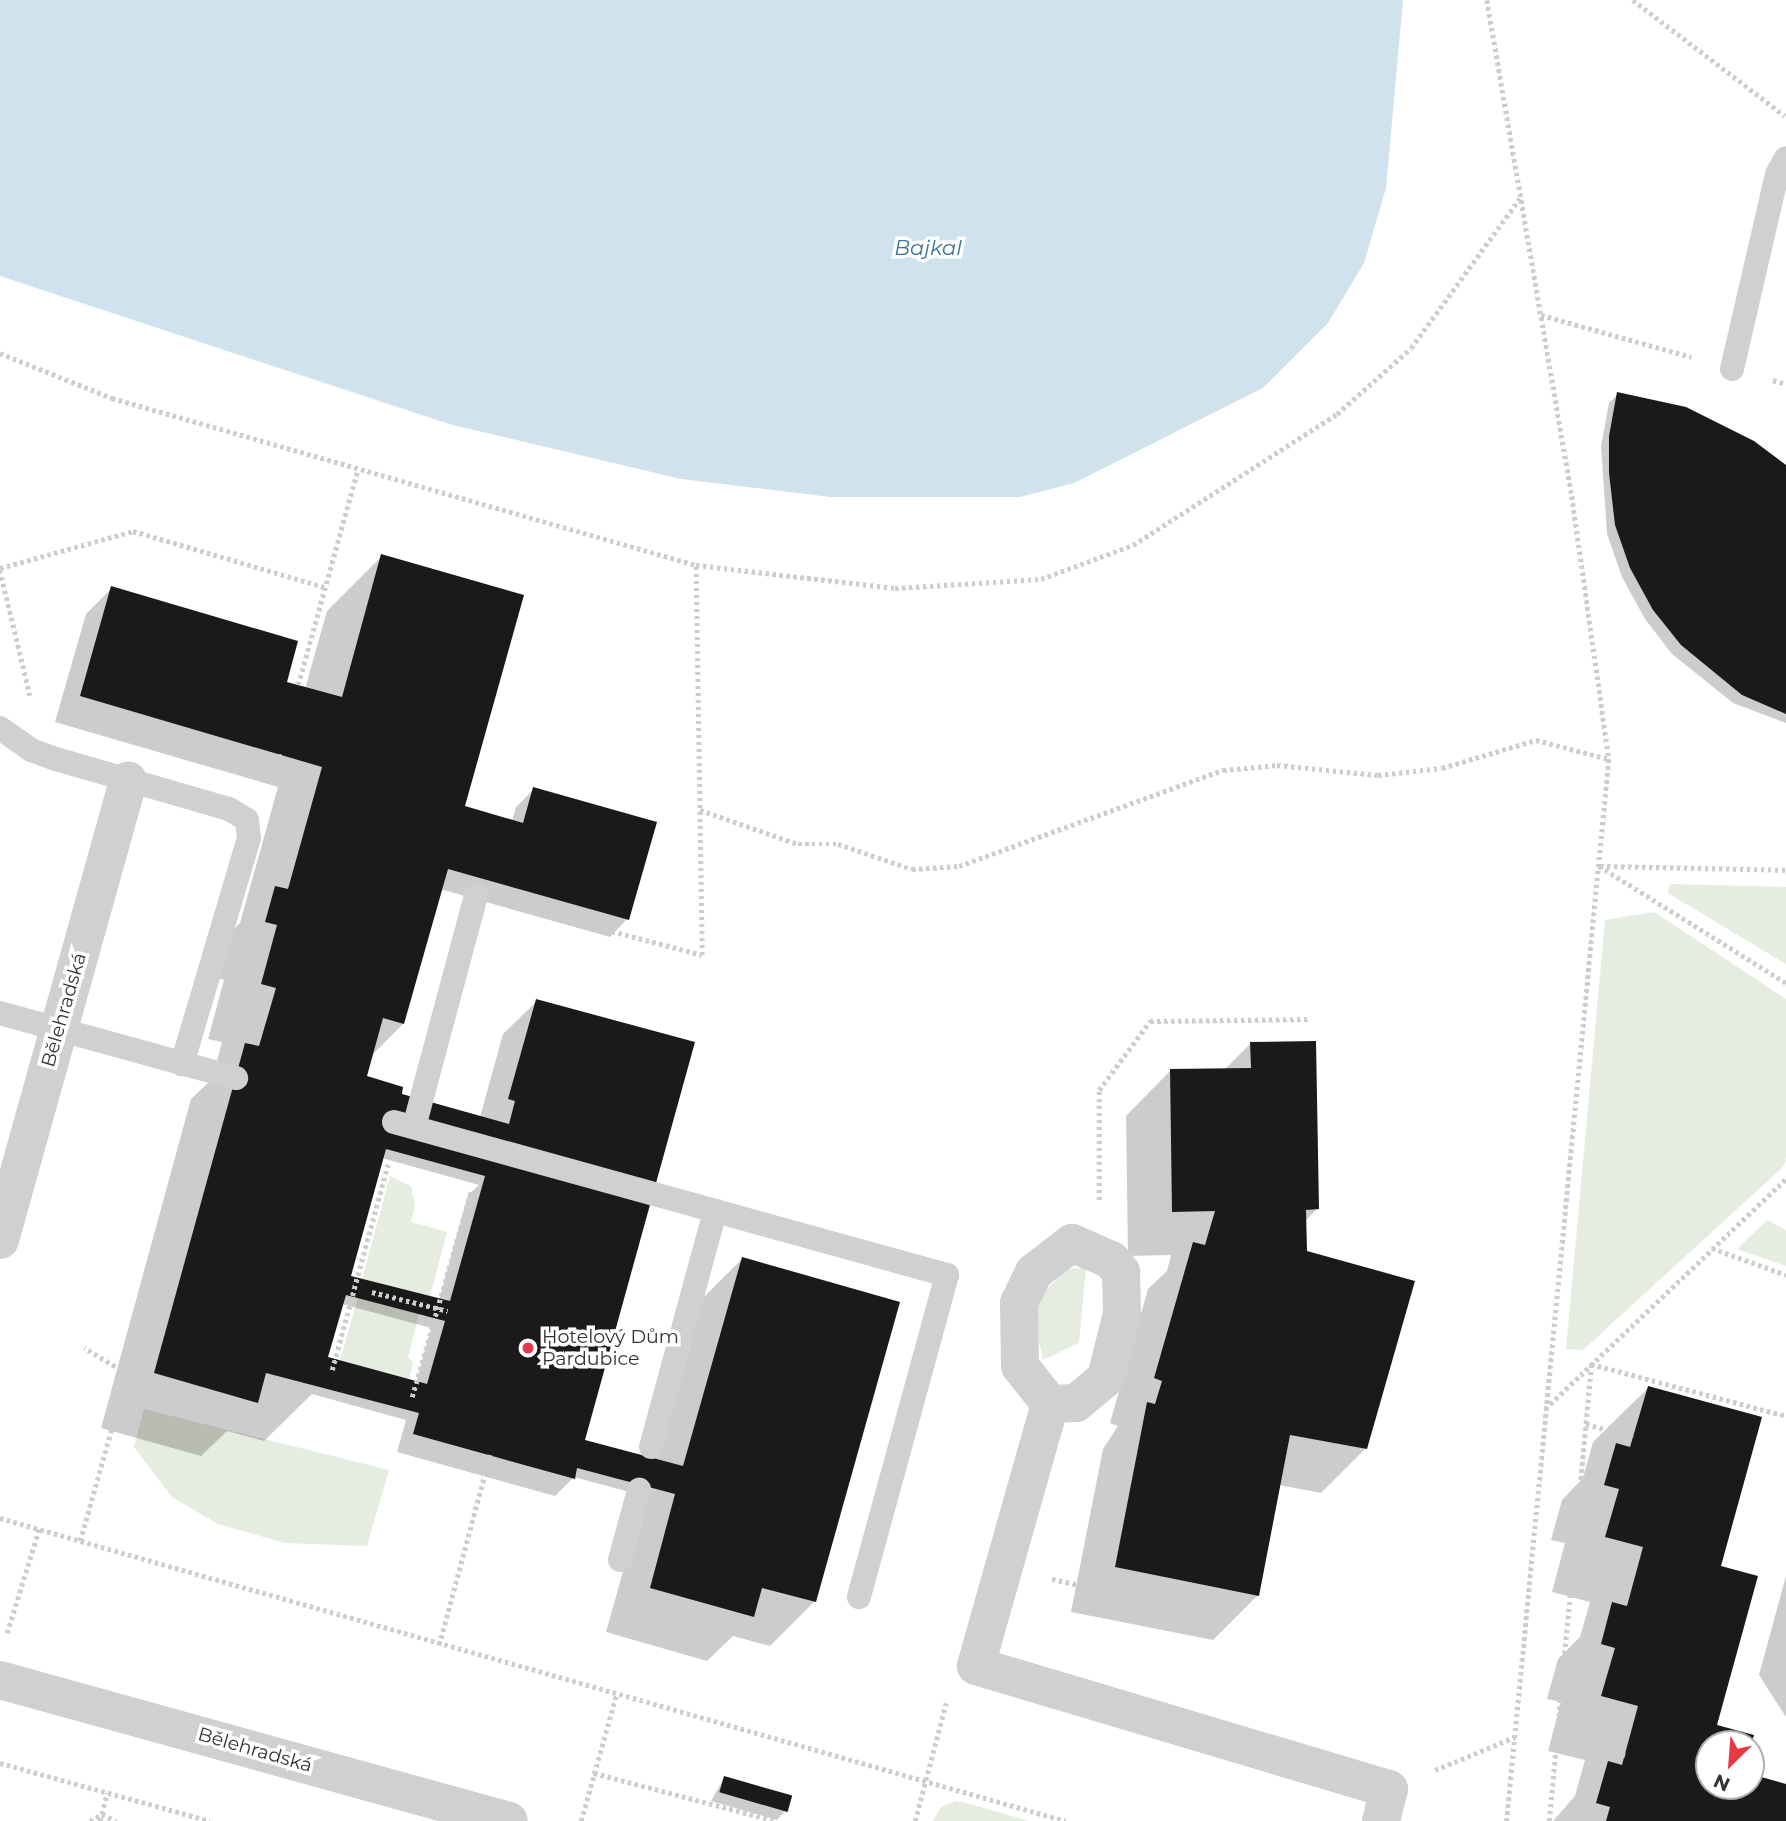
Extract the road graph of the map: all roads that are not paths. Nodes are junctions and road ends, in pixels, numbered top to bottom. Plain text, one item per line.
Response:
1 (1786, 158) edge
2 (1732, 369) road end
3 (0, 728) edge
4 (128, 781) junction
5 (475, 895) road end
6 (0, 1013) edge
7 (58, 1030) junction
8 (182, 1064) junction
9 (236, 1078) dead end
10 (715, 1210) junction
11 (0, 1240) edge
12 (1050, 1404) dead end
13 (651, 1447) dead end
14 (639, 1490) dead end
15 (620, 1560) dead end
16 (859, 1597) dead end
17 (2, 1662) edge
18 (1385, 1805) edge
19 (509, 1821) edge

1 - 2 lane
3 - 4 lane
4 - 7 street, Bělehradská
4 - 8 lane
5 - 10 lane
6 - 7 lane
7 - 8 lane
7 - 11 street, Bělehradská
8 - 9 lane
10 - 13 lane
10 - 16 lane
12 - 18 street
14 - 15 lane
17 - 19 street, Bělehradská

